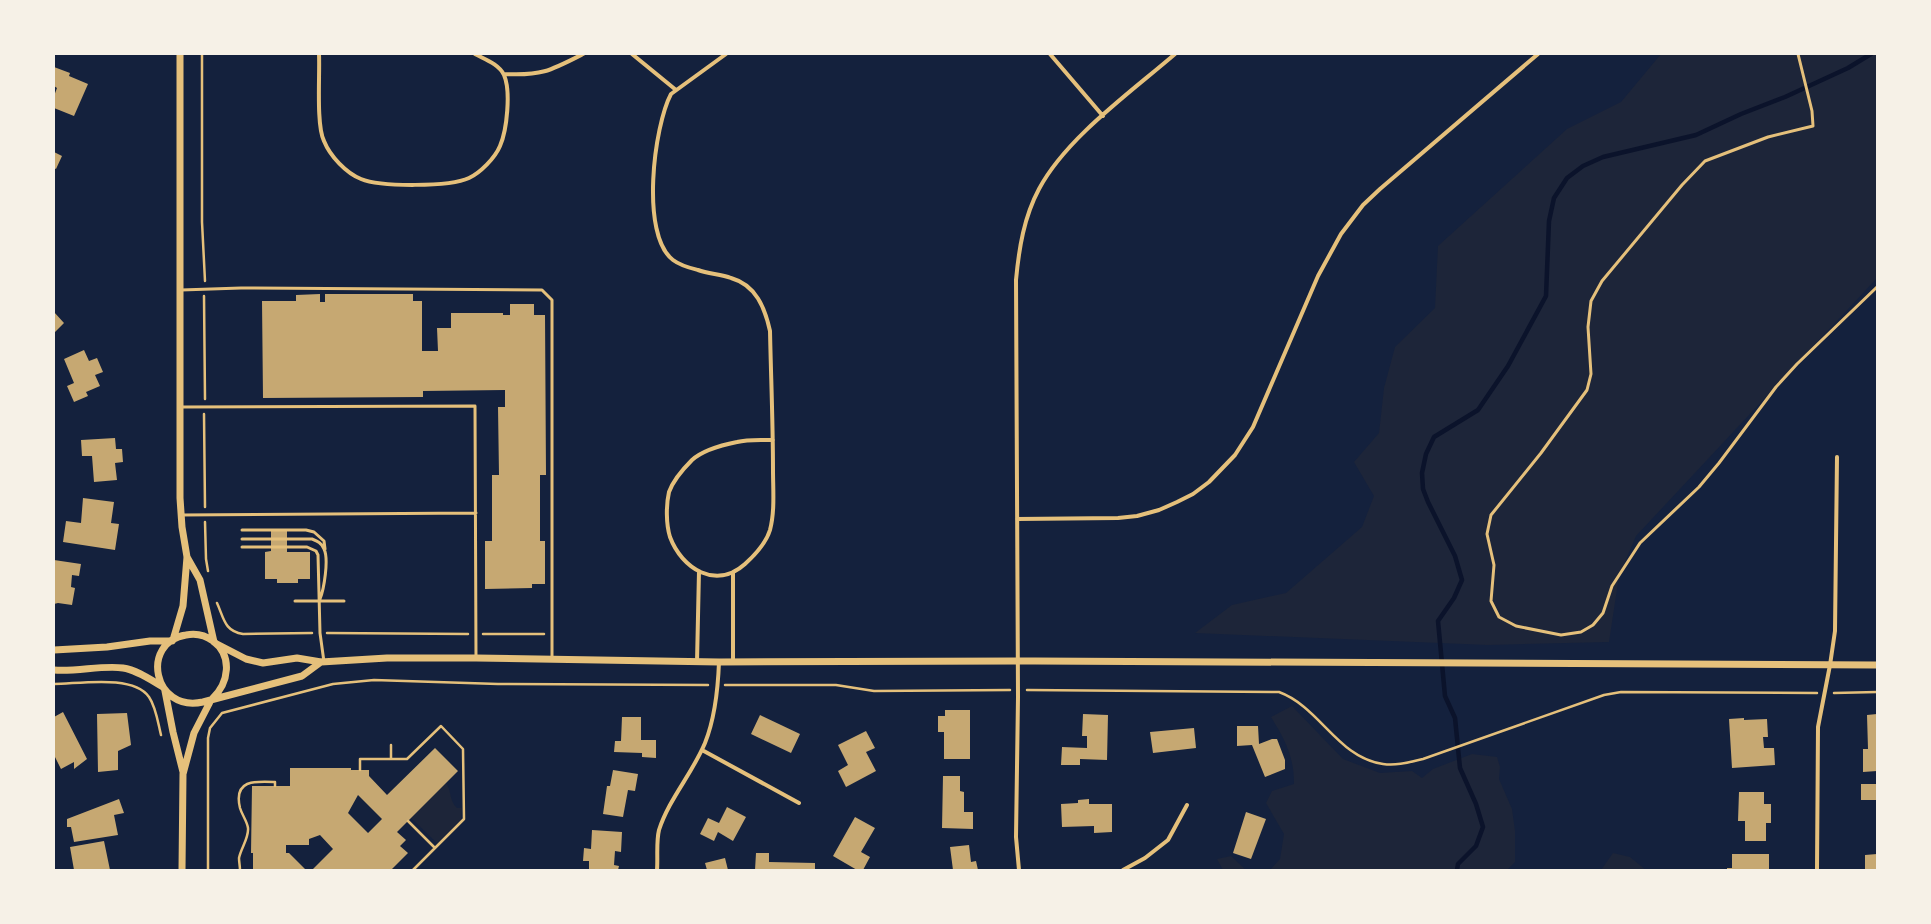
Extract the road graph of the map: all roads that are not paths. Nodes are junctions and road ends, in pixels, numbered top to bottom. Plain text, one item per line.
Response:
1 (180, 54) edge
2 (320, 54) edge
3 (475, 54) edge
4 (583, 54) edge
5 (632, 54) edge
6 (726, 54) edge
7 (1050, 54) edge
8 (1175, 54) edge
9 (1538, 54) edge
10 (1798, 54) edge
11 (504, 74) junction
12 (676, 90) junction
13 (1104, 116) junction
14 (1877, 287) edge
15 (181, 290) junction
16 (181, 407) junction
17 (773, 440) junction
18 (1836, 457) dead end
19 (476, 513) junction
20 (181, 515) junction
21 (1017, 520) junction
22 (242, 530) dead end
23 (242, 539) dead end
24 (242, 547) dead end
25 (325, 549) junction
26 (187, 557) junction
27 (699, 571) junction
28 (734, 572) junction
29 (295, 601) dead end
30 (320, 601) junction
31 (344, 601) dead end
32 (172, 641) junction
33 (215, 642) junction
34 (54, 650) edge
35 (476, 658) junction
36 (552, 659) junction
37 (1017, 661) junction
38 (322, 662) junction
39 (697, 662) junction
40 (719, 662) junction
41 (733, 662) junction
42 (1830, 665) junction
43 (1877, 665) edge
44 (54, 670) edge
45 (164, 689) junction
46 (212, 700) junction
47 (702, 750) junction
48 (183, 774) junction
49 (799, 803) dead end
50 (1187, 805) dead end
51 (182, 870) edge
52 (657, 870) edge
53 (1019, 870) edge
54 (1123, 870) edge
55 (1817, 870) edge

1 - 15 street
2 - 11 street
3 - 11 street
4 - 11 street
5 - 12 street
6 - 12 street
7 - 13 street
8 - 13 street
9 - 21 street
10 - 14 lane
12 - 17 street
13 - 21 street
15 - 16 street
15 - 36 lane
16 - 19 lane
16 - 20 street
17 - 27 street
17 - 28 street
18 - 42 street
19 - 20 lane
19 - 35 lane
20 - 26 street
21 - 37 street
22 - 25 lane
23 - 25 lane
24 - 30 lane
25 - 30 lane
26 - 32 street
26 - 33 street
27 - 28 street
27 - 39 street
28 - 41 street
29 - 30 lane
30 - 31 lane
30 - 38 lane
32 - 33 street
32 - 34 street
32 - 45 street
33 - 38 street
33 - 46 street
35 - 36 street
35 - 38 street
36 - 39 street
37 - 41 street
37 - 42 street
37 - 53 street
38 - 46 street
39 - 40 street
40 - 41 street
40 - 47 street
42 - 43 street
42 - 55 street
44 - 45 street
45 - 46 street
45 - 48 street
46 - 48 street
47 - 49 street
47 - 52 street
48 - 51 street
50 - 54 street

